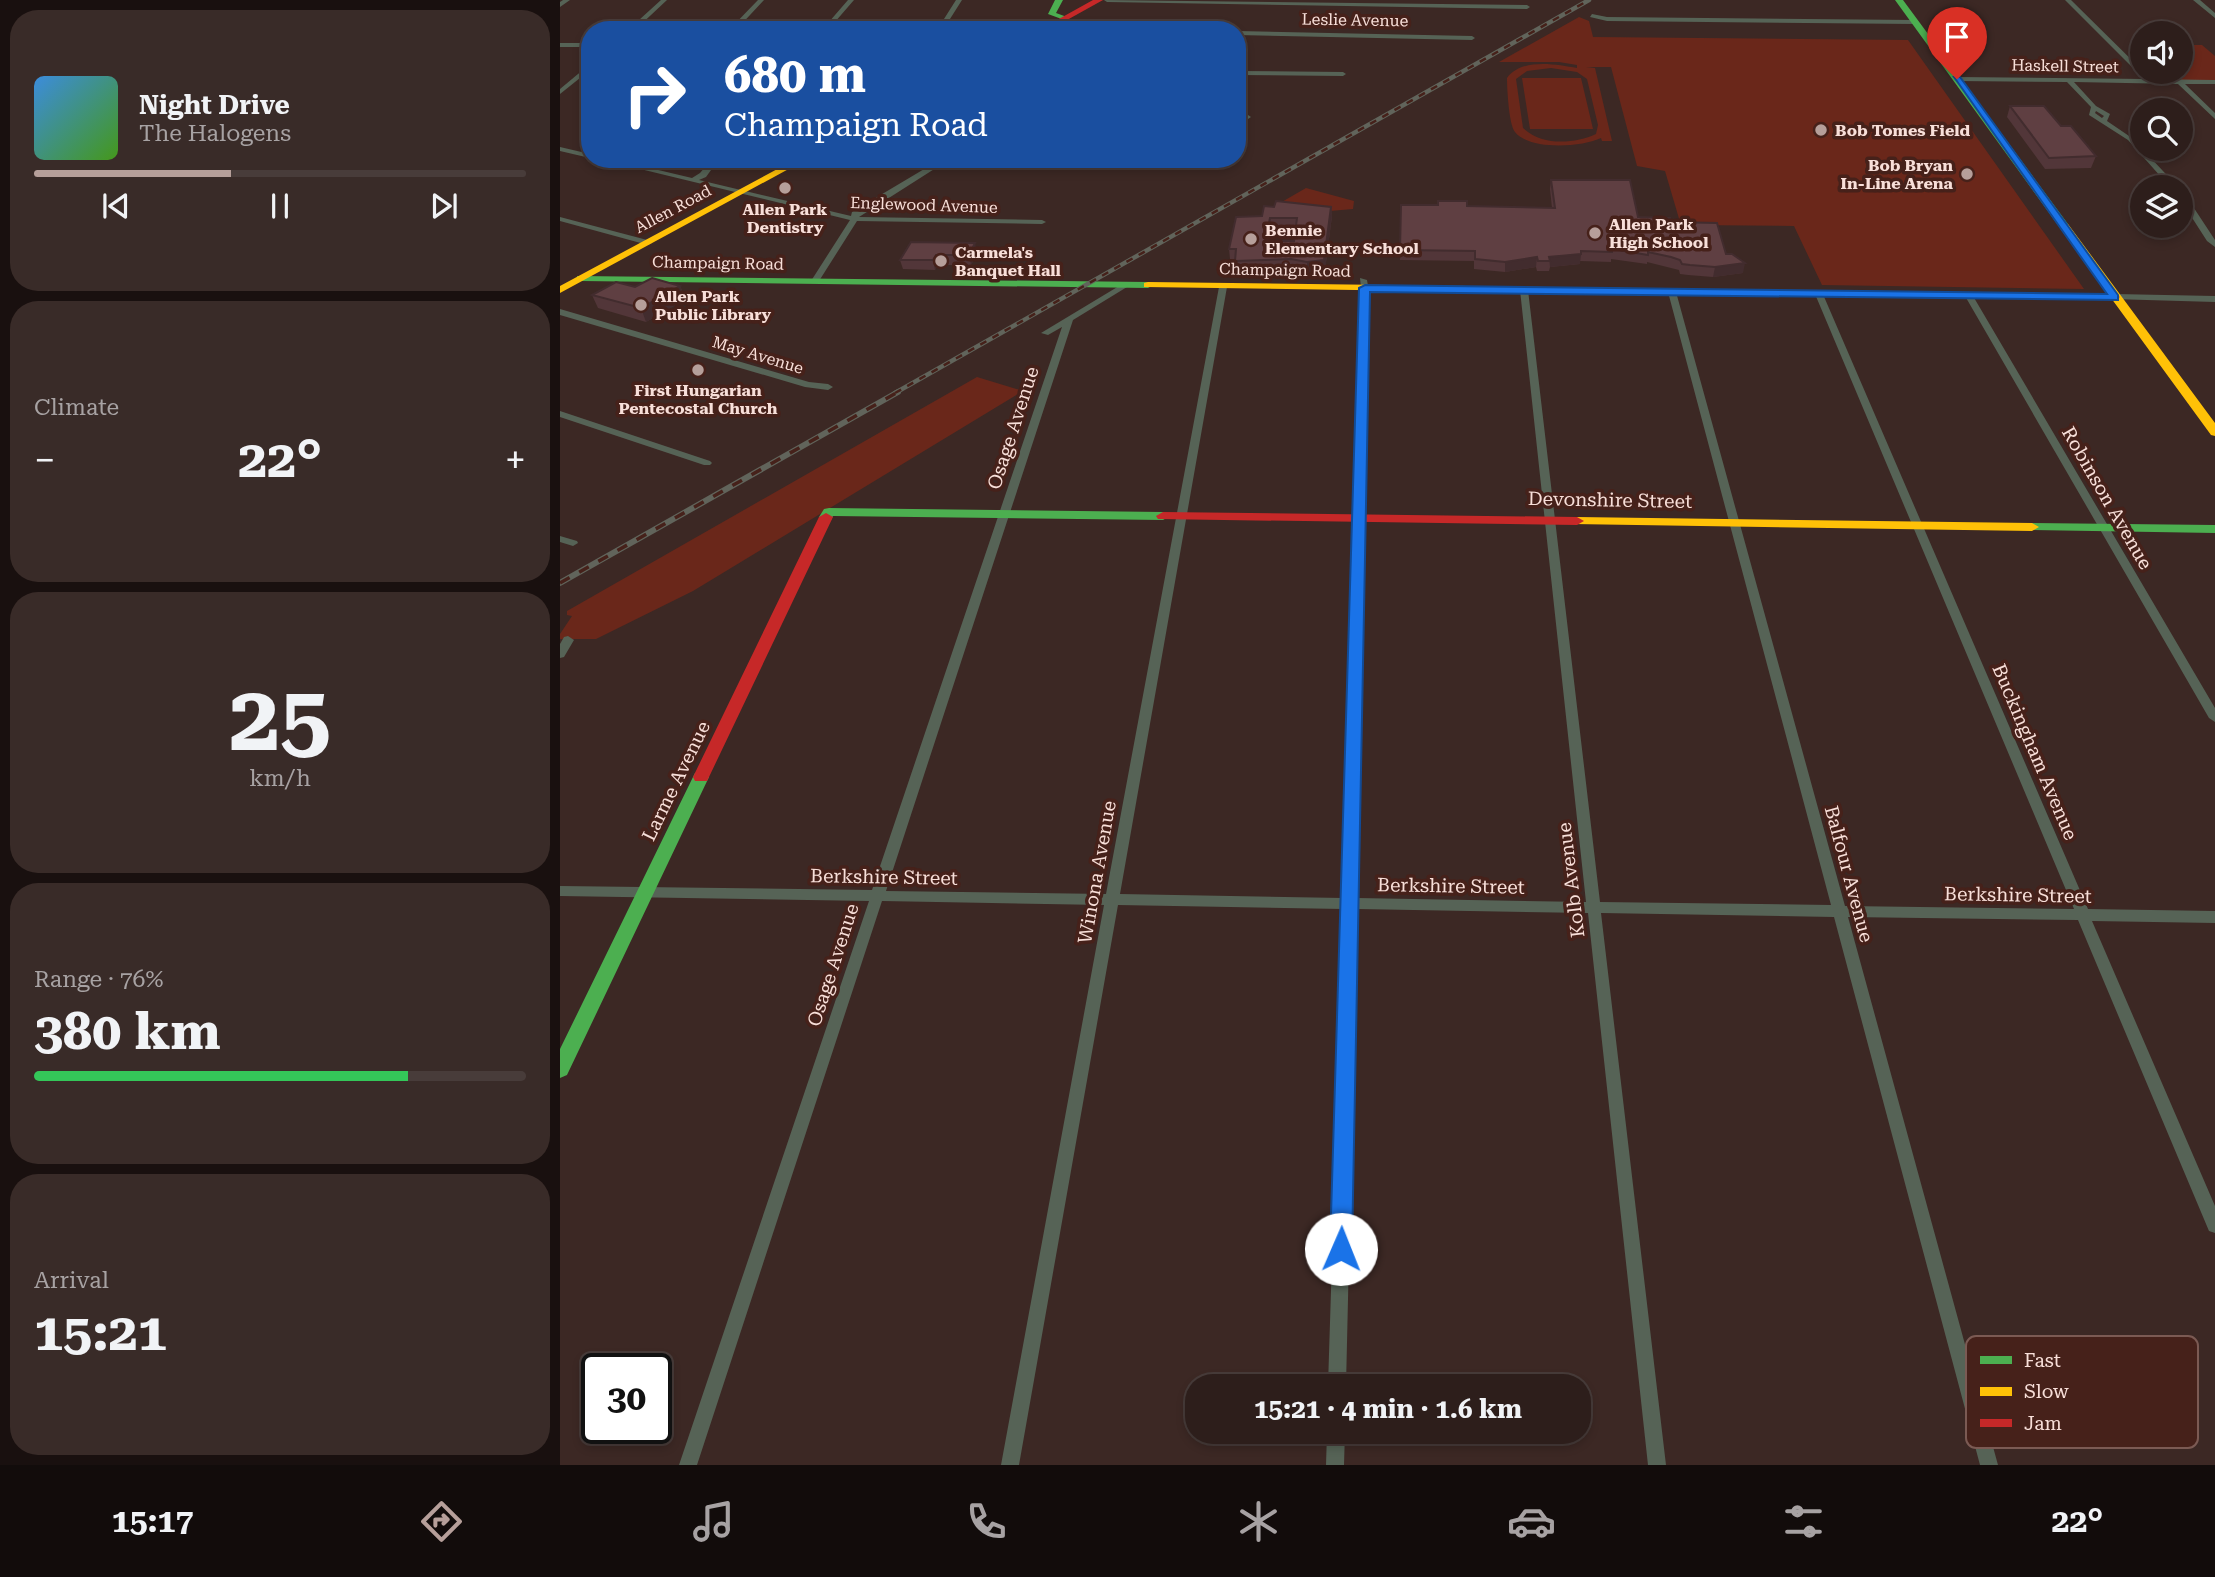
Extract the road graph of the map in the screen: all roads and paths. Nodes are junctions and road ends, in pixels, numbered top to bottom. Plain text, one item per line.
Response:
1 (567, 0) edge
2 (664, 0) edge
3 (761, 0) edge
4 (851, 0) edge
5 (959, 0) edge
6 (1059, 0) edge
7 (1099, 0) edge
8 (1107, 0) edge
9 (1899, 0) edge
10 (2068, 0) edge
11 (2196, 0) edge
12 (560, 5) edge
13 (1527, 7) dead end
14 (2213, 13) edge
15 (1592, 16) dead end
16 (1064, 19) junction
17 (641, 21) edge
18 (741, 21) edge
19 (833, 21) edge
20 (946, 21) edge
21 (1060, 21) edge
22 (1915, 22) junction
23 (1246, 33) edge
24 (1472, 38) dead end
25 (560, 45) edge
26 (581, 45) edge
27 (2130, 62) edge
28 (1246, 73) edge
29 (581, 74) edge
30 (1343, 74) dead end
31 (1957, 79) junction
32 (2069, 80) junction
33 (2130, 81) edge
34 (2193, 81) edge
35 (2215, 82) edge
36 (2182, 84) edge
37 (560, 92) edge
38 (2215, 117) edge
39 (560, 149) edge
40 (581, 154) edge
41 (639, 168) edge
42 (708, 168) edge
43 (786, 168) edge
44 (932, 168) edge
45 (2163, 175) edge
46 (692, 181) junction
47 (741, 192) junction
48 (2193, 211) edge
49 (560, 219) edge
50 (855, 219) junction
51 (1042, 222) dead end
52 (648, 243) junction
53 (2215, 245) edge
54 (581, 278) junction
55 (815, 281) junction
56 (1364, 284) junction
57 (1124, 285) junction
58 (1223, 287) junction
59 (560, 290) edge
60 (1524, 290) junction
61 (1672, 292) junction
62 (1819, 294) junction
63 (1969, 296) junction
64 (2115, 298) junction
65 (2215, 299) edge
66 (560, 312) edge
67 (1069, 319) junction
68 (1045, 333) dead end
69 (828, 387) dead end
70 (560, 414) edge
71 (2215, 432) edge
72 (707, 463) dead end
73 (829, 512) joint
74 (1005, 514) junction
75 (1181, 517) junction
76 (1361, 519) junction
77 (1549, 521) junction
78 (1734, 523) junction
79 (1917, 525) junction
80 (2104, 528) junction
81 (2215, 529) edge
82 (560, 538) edge
83 (573, 543) dead end
84 (568, 640) dead end
85 (560, 654) edge
86 (2215, 718) edge
87 (560, 891) edge
88 (646, 892) junction
89 (876, 897) junction
90 (1112, 900) junction
91 (1350, 904) junction
92 (1594, 907) junction
93 (1839, 911) junction
94 (2082, 915) junction
95 (2215, 917) edge
96 (560, 1069) edge
97 (2215, 1225) edge
98 (1338, 1374) edge
99 (1966, 1380) edge
100 (1336, 1444) edge
101 (1984, 1448) edge
102 (688, 1465) edge
103 (1010, 1465) edge
104 (1335, 1465) edge
105 (1657, 1465) edge
106 (1989, 1465) edge

1 - 12 street
2 - 17 street
3 - 18 street
4 - 19 street
5 - 20 street
6 - 16 street
7 - 16 street
8 - 13 street
9 - 22 street
10 - 27 street
11 - 14 street
15 - 22 street
16 - 21 street
22 - 31 street
23 - 24 street, Leslie Avenue
25 - 26 street
28 - 30 street
29 - 37 street
31 - 32 street, Haskell Street
31 - 64 street
32 - 33 street, Haskell Street
32 - 45 street
34 - 35 street, Haskell Street
36 - 38 street
39 - 40 street
41 - 46 street, Englewood Avenue
42 - 46 street
43 - 47 street, Allen Road
44 - 50 street
46 - 47 street, Englewood Avenue
47 - 50 street, Englewood Avenue
47 - 52 street, Allen Road
48 - 53 street
49 - 52 street
50 - 51 street, Englewood Avenue
50 - 55 street
52 - 54 street, Allen Road
54 - 55 street, Champaign Road
54 - 59 street, Allen Road
55 - 57 street, Champaign Road
56 - 58 street, Champaign Road
56 - 60 street, Champaign Road
56 - 76 street
57 - 58 street, Champaign Road
57 - 67 street
58 - 75 street, Winona Avenue
60 - 61 street, Champaign Road
60 - 77 street, Kolb Avenue
61 - 62 street, Champaign Road
61 - 78 street, Balfour Avenue
62 - 63 street, Champaign Road
62 - 79 street, Buckingham Avenue
63 - 64 street, Champaign Road
63 - 80 street, Robinson Avenue
64 - 65 street
64 - 71 street
66 - 69 street, May Avenue
67 - 68 street
67 - 74 street, Osage Avenue
70 - 72 street
73 - 74 street, Devonshire Street
73 - 88 street, Larme Avenue
74 - 75 street, Devonshire Street
74 - 89 street, Osage Avenue
75 - 76 street, Devonshire Street
75 - 90 street, Winona Avenue
76 - 77 street, Devonshire Street
76 - 91 street
77 - 78 street, Devonshire Street
77 - 92 street, Kolb Avenue
78 - 79 street, Devonshire Street
78 - 93 street, Balfour Avenue
79 - 80 street, Devonshire Street
79 - 94 street, Buckingham Avenue
80 - 81 street, Devonshire Street
80 - 86 street, Robinson Avenue
82 - 83 street
84 - 85 street
87 - 88 street, Berkshire Street
88 - 89 street, Berkshire Street
88 - 96 street, Larme Avenue
89 - 90 street, Berkshire Street
89 - 102 street, Osage Avenue
90 - 91 street, Berkshire Street
90 - 103 street, Winona Avenue
91 - 92 street, Berkshire Street
91 - 98 street
92 - 93 street, Berkshire Street
92 - 105 street, Kolb Avenue
93 - 94 street, Berkshire Street
93 - 99 street, Balfour Avenue
94 - 95 street, Berkshire Street
94 - 97 street, Buckingham Avenue
100 - 104 street
101 - 106 street, Balfour Avenue

